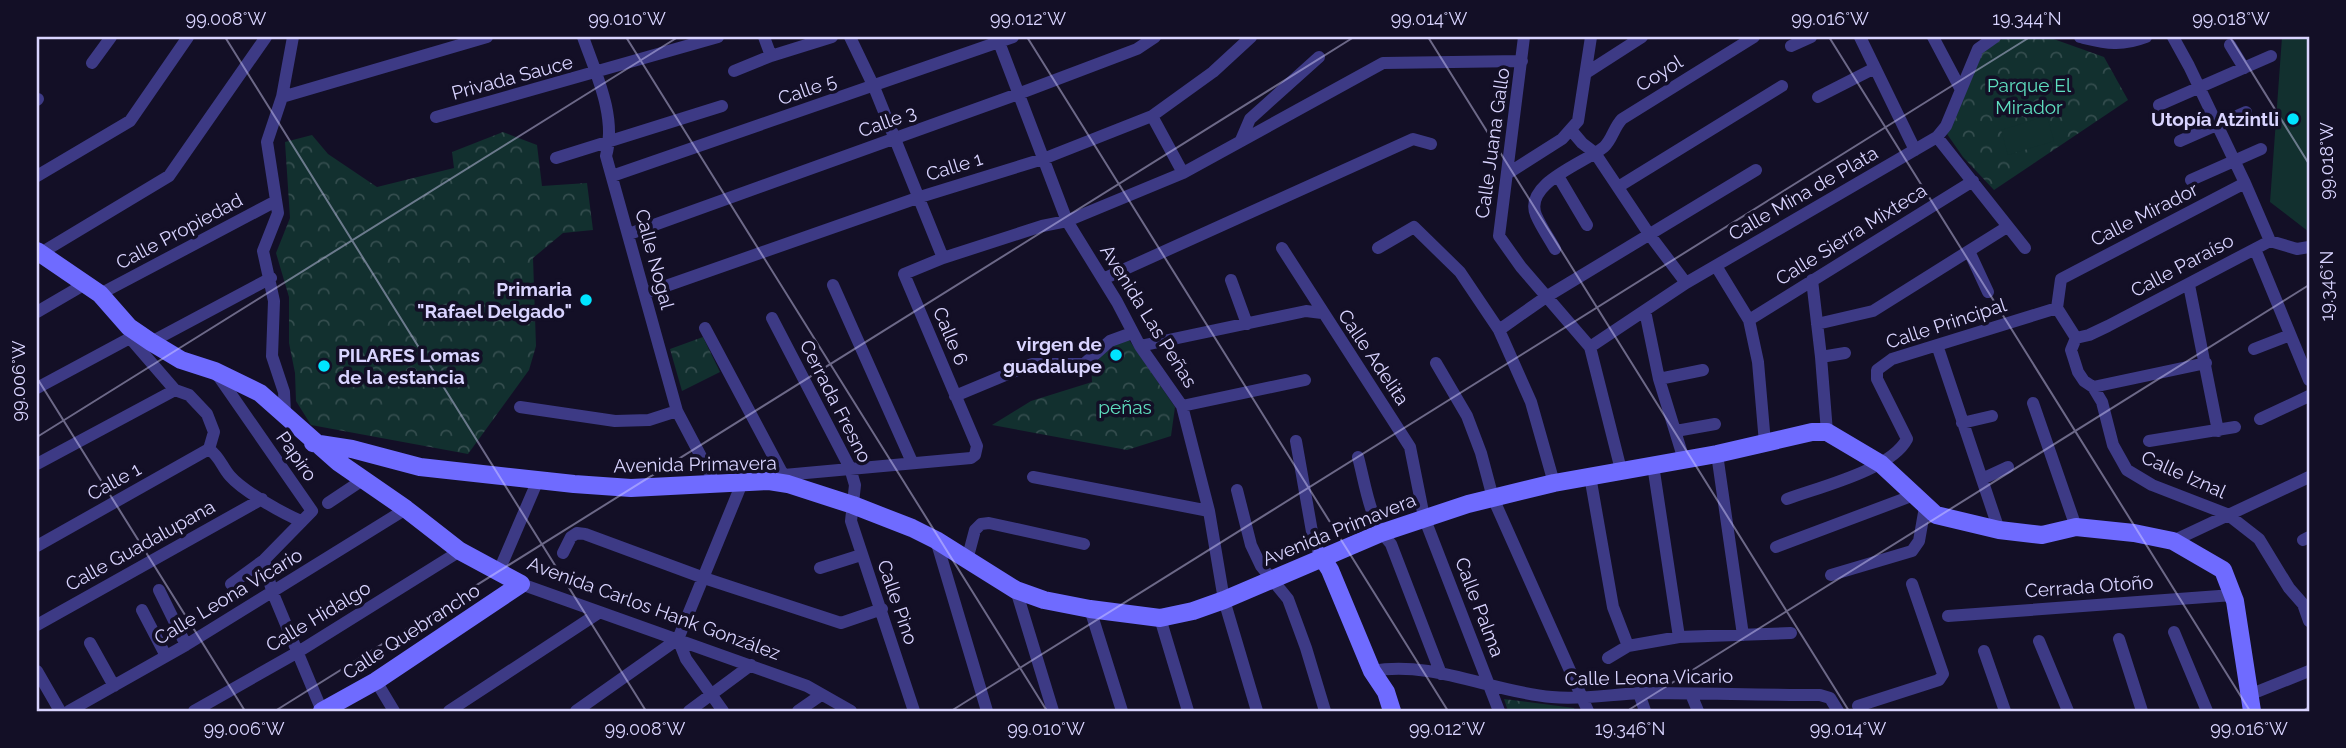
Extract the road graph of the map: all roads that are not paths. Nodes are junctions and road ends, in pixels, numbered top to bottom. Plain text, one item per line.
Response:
1 (111, 37) edge
2 (188, 37) edge
3 (266, 37) edge
4 (486, 37) edge
5 (583, 37) edge
6 (718, 37) edge
7 (764, 37) edge
8 (832, 37) edge
9 (850, 37) edge
10 (1013, 37) edge
11 (1155, 37) edge
12 (1251, 37) edge
13 (1524, 37) edge
14 (1591, 37) edge
15 (1642, 37) edge
16 (1754, 37) edge
17 (1811, 37) edge
18 (1860, 37) edge
19 (1933, 37) edge
20 (1992, 37) edge
21 (2080, 37) edge
22 (2146, 37) edge
23 (2173, 37) edge
24 (288, 38) edge
25 (998, 39) edge
26 (2108, 40) edge
27 (2230, 45) dead end
28 (1791, 46) dead end
29 (771, 56) junction
30 (2271, 56) dead end
31 (1319, 57) dead end
32 (1522, 61) junction
33 (93, 63) dead end
34 (1875, 68) junction
35 (2244, 68) junction
36 (734, 71) dead end
37 (1586, 73) junction
38 (596, 74) junction
39 (1782, 86) dead end
40 (874, 87) junction
41 (2200, 87) junction
42 (1960, 89) junction
43 (1018, 94) junction
44 (282, 97) junction
45 (1818, 97) dead end
46 (2159, 105) dead end
47 (722, 106) dead end
48 (2246, 112) dead end
49 (1152, 116) junction
50 (436, 117) dead end
51 (2216, 125) junction
52 (1571, 130) junction
53 (1937, 136) junction
54 (895, 139) junction
55 (1241, 140) junction
56 (610, 141) junction
57 (2180, 141) dead end
58 (1432, 144) dead end
59 (2261, 149) dead end
60 (1915, 150) junction
61 (1595, 153) junction
62 (556, 158) dead end
63 (1043, 159) junction
64 (2234, 161) junction
65 (1756, 170) dead end
66 (1183, 173) junction
67 (1507, 174) junction
68 (37, 176) edge
69 (612, 176) junction
70 (1558, 176) junction
71 (2191, 180) dead end
72 (1973, 181) junction
73 (2245, 183) junction
74 (1618, 187) junction
75 (920, 197) junction
76 (276, 201) junction
77 (1067, 221) junction
78 (1587, 225) dead end
79 (2007, 227) junction
80 (629, 234) junction
81 (1648, 234) junction
82 (2270, 241) junction
83 (1378, 247) dead end
84 (2309, 247) edge
85 (1282, 248) dead end
86 (2025, 248) dead end
87 (1555, 249) dead end
88 (2255, 249) junction
89 (1969, 251) junction
90 (39, 252) edge
91 (943, 258) junction
92 (1716, 266) junction
93 (271, 278) junction
94 (1103, 279) junction
95 (1231, 280) dead end
96 (1812, 280) junction
97 (1686, 283) junction
98 (834, 285) dead end
99 (2189, 285) junction
100 (92, 289) junction
101 (1988, 292) dead end
102 (646, 293) junction
103 (1546, 298) junction
104 (2057, 308) junction
105 (1645, 311) junction
106 (37, 312) edge
107 (1322, 313) junction
108 (772, 318) dead end
109 (1749, 320) junction
110 (1247, 324) junction
111 (1817, 324) junction
112 (705, 328) dead end
113 (1499, 330) junction
114 (130, 332) junction
115 (1132, 333) junction
116 (2290, 335) junction
117 (2076, 338) junction
118 (151, 342) junction
119 (1937, 345) junction
120 (1140, 346) junction
121 (1590, 347) junction
122 (2254, 349) dead end
123 (1845, 353) dead end
124 (1821, 357) junction
125 (1436, 363) dead end
126 (2206, 363) junction
127 (1703, 370) dead end
128 (215, 371) junction
129 (1660, 379) junction
130 (1305, 380) dead end
131 (2309, 380) edge
132 (2093, 387) junction
133 (37, 388) edge
134 (175, 390) junction
135 (955, 396) junction
136 (2309, 396) edge
137 (2033, 403) dead end
138 (1182, 406) junction
139 (520, 407) dead end
140 (677, 411) junction
141 (285, 413) junction
142 (1992, 416) dead end
143 (2260, 419) dead end
144 (1962, 423) junction
145 (1715, 424) dead end
146 (2235, 428) dead end
147 (1676, 431) junction
148 (2217, 431) junction
149 (1827, 432) junction
150 (1296, 441) dead end
151 (2149, 441) dead end
152 (313, 443) junction
153 (1765, 443) junction
154 (209, 449) junction
155 (1717, 454) junction
156 (1359, 457) dead end
157 (1684, 460) junction
158 (912, 462) junction
159 (37, 464) edge
160 (1881, 464) junction
161 (1653, 465) junction
162 (2008, 467) dead end
163 (850, 468) junction
164 (1621, 470) junction
165 (1590, 476) junction
166 (1034, 477) dead end
167 (2309, 477) edge
168 (364, 479) junction
169 (1982, 479) junction
170 (538, 480) junction
171 (786, 480) junction
172 (742, 483) junction
173 (1554, 483) junction
174 (716, 485) junction
175 (1237, 490) dead end
176 (1493, 498) junction
177 (262, 499) junction
178 (1787, 499) dead end
179 (1919, 501) junction
180 (328, 503) dead end
181 (853, 505) junction
182 (406, 509) junction
183 (1209, 511) junction
184 (2227, 514) junction
185 (1424, 517) junction
186 (301, 521) junction
187 (2077, 527) junction
188 (1999, 530) junction
189 (1381, 533) junction
190 (936, 540) junction
191 (2173, 541) junction
192 (1084, 544) dead end
193 (37, 546) edge
194 (1776, 547) dead end
195 (460, 551) junction
196 (564, 553) dead end
197 (861, 555) junction
198 (1321, 556) junction
199 (264, 560) junction
200 (967, 560) junction
201 (820, 568) dead end
202 (498, 573) junction
203 (1830, 575) dead end
204 (704, 578) junction
205 (1272, 578) junction
206 (231, 583) dead end
207 (521, 584) junction
208 (1912, 584) dead end
209 (159, 590) dead end
210 (1016, 590) junction
211 (272, 591) junction
212 (2233, 595) junction
213 (1224, 600) junction
214 (882, 609) junction
215 (1090, 609) junction
216 (142, 610) dead end
217 (600, 612) junction
218 (1948, 615) dead end
219 (1160, 618) junction
220 (2309, 621) edge
221 (37, 625) edge
222 (2174, 632) dead end
223 (1791, 633) dead end
224 (1743, 635) junction
225 (1679, 637) junction
226 (678, 639) junction
227 (2119, 639) dead end
228 (2039, 641) dead end
229 (90, 643) dead end
230 (186, 645) junction
231 (1628, 646) junction
232 (1984, 651) dead end
233 (298, 652) junction
234 (166, 656) junction
235 (1608, 658) dead end
236 (751, 665) junction
237 (37, 671) edge
238 (1373, 671) junction
239 (2309, 671) edge
240 (1441, 674) junction
241 (376, 681) junction
242 (1490, 685) junction
243 (114, 686) junction
244 (1639, 693) junction
245 (1691, 694) junction
246 (821, 695) junction
247 (711, 696) junction
248 (1883, 697) junction
249 (2250, 703) edge
250 (1586, 705) edge
251 (1858, 706) dead end
252 (60, 711) edge
253 (69, 711) edge
254 (194, 711) edge
255 (322, 711) edge
256 (394, 711) edge
257 (449, 711) edge
258 (576, 711) edge
259 (689, 711) edge
260 (723, 711) edge
261 (799, 711) edge
262 (852, 711) edge
263 (914, 711) edge
264 (987, 711) edge
265 (1053, 711) edge
266 (1122, 711) edge
267 (1188, 711) edge
268 (1257, 711) edge
269 (1325, 711) edge
270 (1392, 711) edge
271 (1499, 711) edge
272 (1645, 711) edge
273 (1698, 711) edge
274 (1838, 711) edge
275 (1887, 711) edge
276 (2005, 711) edge
277 (2068, 711) edge
278 (2142, 711) edge
279 (2207, 711) edge

1 - 33 street
2 - 68 street
3 - 90 street
4 - 44 street
5 - 38 street, Calle Nogal
6 - 38 street, Privada Sauce
7 - 29 street
8 - 29 street
9 - 40 street
10 - 25 street, Calle 5
11 - 43 street, Calle 3
12 - 49 street, Calle 1
13 - 32 street, Calle Juana Gallo
14 - 37 street
15 - 37 street
16 - 61 street, Coyol
17 - 28 street
18 - 34 street
19 - 42 street
20 - 42 street, Calle Mina de Plata
21 - 26 street
22 - 26 street
23 - 41 street
24 - 44 street
25 - 40 street, Calle 5
25 - 43 street
27 - 35 street
29 - 36 street
30 - 35 street
31 - 55 street
32 - 55 street, Calle 6
32 - 67 street, Calle Juana Gallo
34 - 45 street
34 - 60 street
35 - 41 street
37 - 52 street
38 - 50 street, Privada Sauce
38 - 56 street, Calle Nogal
39 - 74 street
40 - 54 street
40 - 69 street, Calle 5
41 - 46 street
41 - 51 street
42 - 53 street, Calle Mina de Plata
43 - 54 street, Calle 3
43 - 63 street
44 - 76 street
47 - 56 street
48 - 51 street
49 - 63 street, Calle 1
49 - 66 street
51 - 57 street
51 - 64 street
52 - 61 street
52 - 67 street
53 - 60 street, Calle Mina de Plata
53 - 72 street
54 - 75 street
54 - 80 street, Calle 3
55 - 66 street, Calle 6
56 - 62 street
56 - 69 street, Calle Nogal
58 - 94 street
59 - 64 street
60 - 92 street, Calle Mina de Plata
61 - 70 street
61 - 74 street
63 - 75 street, Calle 1
63 - 77 street
64 - 71 street
64 - 73 street
65 - 81 street
66 - 77 street, Calle 6
67 - 103 street, Calle Juana Gallo
69 - 80 street, Calle Nogal
70 - 78 street
70 - 87 street
72 - 79 street
72 - 96 street, Calle Sierra Mixteca
73 - 82 street
73 - 104 street, Calle Mirador
74 - 81 street
75 - 91 street
75 - 102 street, Calle 1
76 - 93 street
76 - 100 street, Calle Propiedad
77 - 91 street, Calle 6
77 - 94 street, Avenida Las Peñas
79 - 86 street
79 - 89 street
80 - 102 street, Calle Nogal
81 - 97 street
81 - 103 street
82 - 84 street
82 - 88 street, Calle Paraíso
83 - 113 street
85 - 107 street
88 - 99 street, Calle Paraíso
88 - 116 street
89 - 101 street
89 - 111 street
90 - 100 street, Avenida Carlos Hank González
91 - 135 street, Calle 6
92 - 97 street, Calle Mina de Plata
92 - 109 street
93 - 118 street
93 - 141 street
94 - 115 street, Avenida Las Peñas
95 - 110 street
96 - 109 street, Calle Sierra Mixteca
96 - 111 street
97 - 105 street, Calle Mina de Plata
98 - 158 street
99 - 117 street, Calle Paraíso
99 - 126 street
100 - 106 street, Calle Propiedad
100 - 114 street, Avenida Carlos Hank González
102 - 140 street, Calle Nogal
103 - 113 street
103 - 121 street, Calle Juana Gallo
104 - 117 street, Calle Iznal
104 - 119 street, Calle Principal
105 - 121 street, Calle Mina de Plata
105 - 129 street
107 - 110 street, Calle Adelita
107 - 185 street, Calle Adelita
108 - 163 street, Cerrada Fresno
109 - 153 street
110 - 120 street, Calle Adelita
111 - 124 street
112 - 171 street
113 - 173 street
114 - 118 street, Avenida Carlos Hank González
114 - 133 street
114 - 134 street
115 - 120 street, Avenida Las Peñas
115 - 135 street
116 - 122 street
116 - 131 street
117 - 132 street, Calle Iznal
118 - 128 street, Avenida Carlos Hank González
119 - 144 street
119 - 160 street, Calle Principal
120 - 138 street, Avenida Las Peñas
121 - 164 street, Calle Juana Gallo
123 - 124 street
124 - 149 street
125 - 176 street
126 - 132 street
126 - 148 street
127 - 129 street
128 - 141 street, Avenida Carlos Hank González
128 - 186 street, Papiro
129 - 147 street
130 - 138 street
132 - 184 street, Calle Iznal
134 - 154 street
134 - 159 street
135 - 158 street, Calle 6
136 - 143 street
137 - 187 street
138 - 183 street, Avenida Las Peñas
139 - 140 street
140 - 174 street, Calle Nogal
141 - 152 street, Avenida Carlos Hank González
142 - 144 street
144 - 169 street
145 - 147 street
146 - 148 street
147 - 157 street
148 - 151 street
149 - 153 street, Avenida Primavera
149 - 160 street
150 - 198 street
152 - 168 street, Avenida Carlos Hank González
152 - 170 street, Avenida Primavera
153 - 155 street, Avenida Primavera
154 - 177 street
154 - 193 street, Calle 1
155 - 157 street, Avenida Primavera
155 - 224 street
156 - 189 street
157 - 161 street, Avenida Primavera
158 - 163 street, Calle 6
160 - 178 street
160 - 179 street
161 - 164 street, Avenida Primavera
161 - 225 street
162 - 169 street
163 - 171 street, Calle 6
163 - 181 street, Cerrada Fresno
164 - 165 street, Avenida Primavera
165 - 173 street, Avenida Primavera
165 - 231 street
166 - 183 street
167 - 184 street
168 - 180 street
168 - 182 street, Avenida Carlos Hank González
169 - 188 street
170 - 174 street, Avenida Primavera
170 - 202 street
171 - 172 street, Avenida Primavera
171 - 181 street, Avenida Primavera
172 - 174 street, Avenida Primavera
172 - 204 street
173 - 176 street, Avenida Primavera
175 - 205 street
176 - 185 street, Avenida Primavera
176 - 250 street
177 - 186 street
177 - 221 street, Calle Guadalupana
179 - 188 street
179 - 194 street
179 - 203 street
181 - 190 street, Avenida Primavera
181 - 197 street, Calle Pino
182 - 195 street, Avenida Carlos Hank González
182 - 211 street, Calle Leona Vicario
183 - 213 street, Avenida Las Peñas
184 - 191 street
184 - 220 street, Calle Iznal
185 - 189 street, Avenida Primavera
185 - 242 street, Calle Palma
186 - 199 street
187 - 188 street
187 - 191 street
189 - 198 street, Avenida Primavera
189 - 240 street
190 - 200 street, Avenida Primavera
190 - 264 street
191 - 212 street
192 - 200 street
195 - 202 street, Avenida Carlos Hank González
195 - 233 street, Calle Hidalgo
196 - 204 street
197 - 201 street
197 - 214 street, Calle Pino
198 - 205 street, Avenida Primavera
198 - 238 street
199 - 206 street
199 - 211 street
200 - 210 street, Avenida Primavera
202 - 207 street, Avenida Carlos Hank González
204 - 214 street
204 - 226 street
205 - 213 street, Avenida Primavera
205 - 269 street
207 - 217 street, Avenida Carlos Hank González
207 - 241 street, Calle Quebrancho
208 - 248 street
209 - 230 street
210 - 215 street, Avenida Primavera
210 - 265 street
211 - 230 street, Calle Leona Vicario
211 - 233 street
212 - 218 street, Cerrada Otoño
212 - 249 street
213 - 219 street, Avenida Primavera
213 - 268 street, Avenida Las Peñas
214 - 263 street, Calle Pino
215 - 219 street, Avenida Primavera
215 - 266 street
216 - 234 street
217 - 226 street, Avenida Carlos Hank González
217 - 257 street
219 - 267 street
222 - 279 street
223 - 224 street
224 - 225 street
225 - 231 street
226 - 236 street, Avenida Carlos Hank González
226 - 247 street
226 - 258 street
227 - 278 street
228 - 277 street
229 - 243 street
230 - 234 street, Calle Leona Vicario
231 - 235 street
232 - 276 street
233 - 254 street, Calle Hidalgo
233 - 255 street
234 - 243 street, Calle Leona Vicario
236 - 246 street, Avenida Carlos Hank González
236 - 247 street
237 - 252 street
238 - 240 street, Calle Leona Vicario
238 - 270 street
239 - 249 street
240 - 242 street, Calle Leona Vicario
241 - 255 street, Calle Quebrancho
241 - 256 street
242 - 250 street, Calle Leona Vicario
242 - 271 street, Calle Palma
243 - 253 street, Calle Leona Vicario
244 - 245 street, Calle Leona Vicario
244 - 250 street, Calle Leona Vicario
244 - 272 street
245 - 273 street
245 - 274 street, Calle Leona Vicario
246 - 261 street
246 - 262 street, Avenida Carlos Hank González
247 - 259 street
247 - 260 street
248 - 251 street
248 - 275 street

